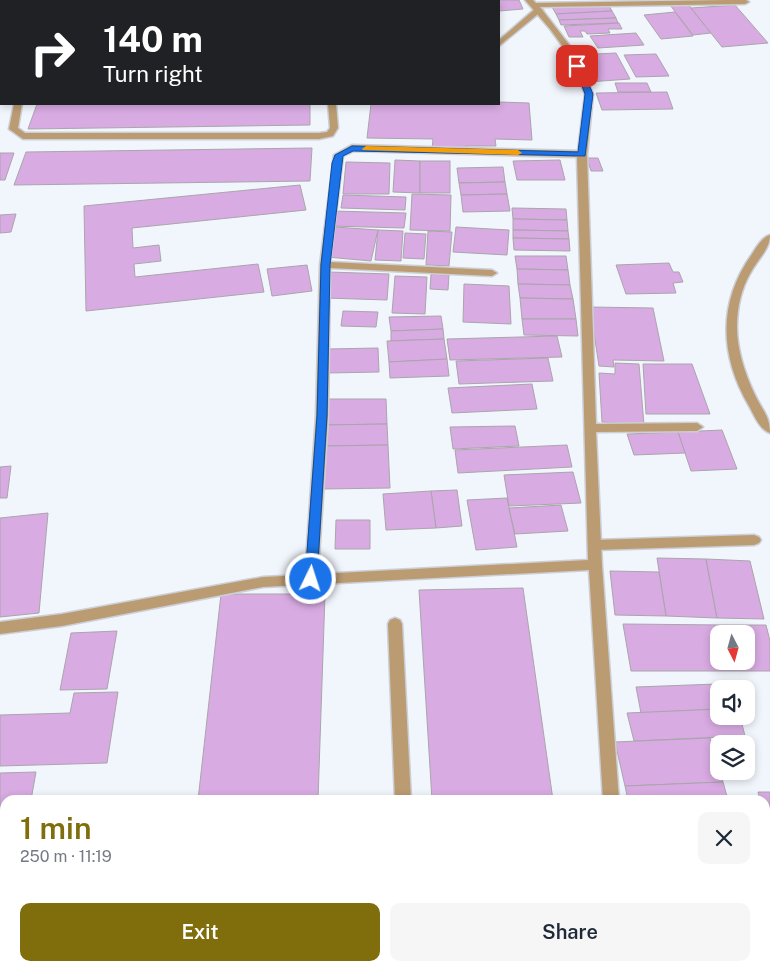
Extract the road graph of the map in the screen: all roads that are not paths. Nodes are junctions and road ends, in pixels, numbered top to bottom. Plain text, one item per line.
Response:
1 (745, 2) dead end
2 (534, 5) edge
3 (500, 43) edge
4 (18, 105) edge
5 (332, 105) edge
6 (582, 154) junction
7 (770, 238) edge
8 (325, 265) junction
9 (492, 273) dead end
10 (697, 427) dead end
11 (590, 428) junction
12 (770, 429) edge
13 (754, 540) dead end
14 (595, 545) junction
15 (595, 566) junction
16 (311, 579) junction
17 (395, 624) dead end
18 (0, 628) edge
19 (403, 795) edge
20 (612, 795) edge

1 - 2 street
2 - 3 street
2 - 6 street
4 - 5 street
6 - 8 street
6 - 11 street
7 - 12 street
8 - 9 street
8 - 16 street
10 - 11 street
11 - 14 street
13 - 14 street
14 - 15 street
15 - 16 street
15 - 20 street
16 - 18 street
17 - 19 street

